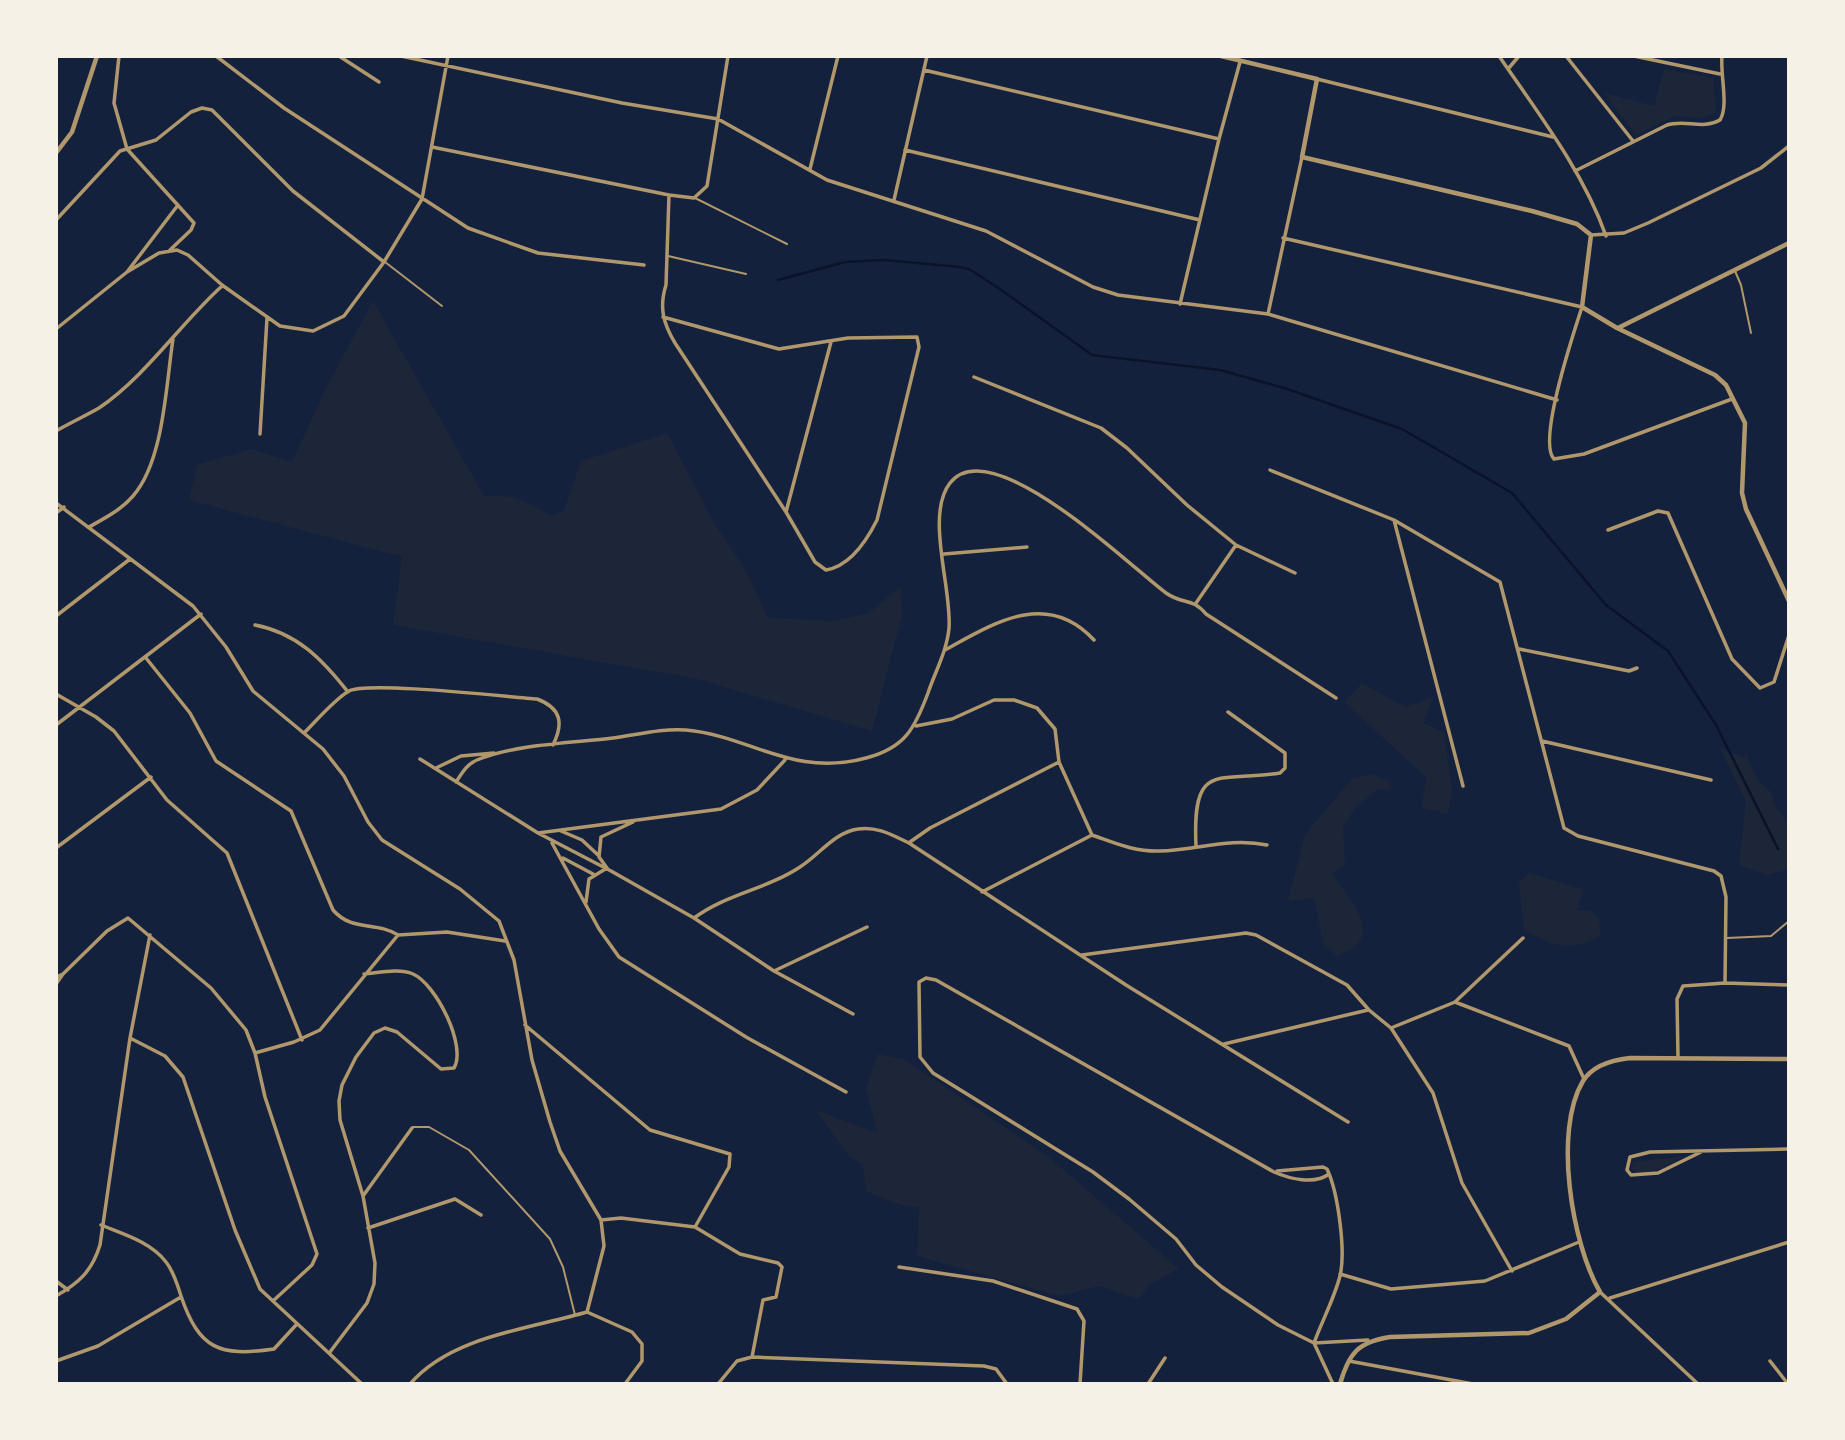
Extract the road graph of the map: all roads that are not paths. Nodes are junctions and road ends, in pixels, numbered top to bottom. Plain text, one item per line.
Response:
1 (97, 56) edge
2 (119, 56) edge
3 (216, 56) edge
4 (339, 56) edge
5 (401, 56) edge
6 (449, 56) edge
7 (728, 56) edge
8 (838, 56) edge
9 (928, 56) edge
10 (1221, 56) edge
11 (1499, 56) edge
12 (1519, 56) edge
13 (1566, 56) edge
14 (1634, 56) edge
15 (1722, 56) edge
16 (1240, 62) junction
17 (447, 64) junction
18 (1508, 69) junction
19 (924, 70) junction
20 (1720, 74) junction
21 (1317, 79) junction
22 (379, 82) dead end
23 (719, 119) junction
24 (1553, 137) junction
25 (1219, 139) junction
26 (1633, 141) junction
27 (1789, 146) edge
28 (432, 147) junction
29 (127, 149) junction
30 (905, 150) junction
31 (56, 153) edge
32 (1302, 157) junction
33 (810, 169) junction
34 (1576, 171) junction
35 (669, 195) junction
36 (694, 198) junction
37 (422, 199) junction
38 (893, 201) junction
39 (178, 205) junction
40 (56, 220) edge
41 (1200, 220) junction
42 (1591, 235) junction
43 (1606, 236) junction
44 (1283, 238) junction
45 (1789, 243) edge
46 (787, 244) dead end
47 (169, 250) junction
48 (667, 256) junction
49 (384, 262) junction
50 (644, 265) dead end
51 (1735, 270) junction
52 (127, 272) junction
53 (746, 274) dead end
54 (222, 285) junction
55 (1180, 304) junction
56 (442, 306) dead end
57 (1582, 307) junction
58 (1268, 314) junction
59 (663, 317) junction
60 (267, 318) junction
61 (1617, 328) junction
62 (56, 329) edge
63 (1751, 333) dead end
64 (173, 337) junction
65 (831, 342) junction
66 (974, 377) dead end
67 (1734, 398) junction
68 (1557, 400) junction
69 (56, 431) edge
70 (260, 434) dead end
71 (1270, 470) dead end
72 (56, 503) edge
73 (64, 507) junction
74 (786, 512) junction
75 (56, 513) edge
76 (1394, 520) junction
77 (89, 527) junction
78 (1608, 530) dead end
79 (1236, 544) junction
80 (1027, 547) dead end
81 (944, 554) junction
82 (131, 559) junction
83 (1295, 573) dead end
84 (1789, 601) edge
85 (1196, 603) junction
86 (201, 614) junction
87 (56, 615) edge
88 (255, 625) dead end
89 (1789, 635) edge
90 (1094, 640) dead end
91 (1519, 649) junction
92 (944, 651) junction
93 (146, 657) junction
94 (1637, 668) dead end
95 (348, 692) junction
96 (56, 694) edge
97 (1336, 698) dead end
98 (80, 707) junction
99 (1228, 712) dead end
100 (56, 725) edge
101 (916, 726) junction
102 (305, 732) junction
103 (1542, 741) junction
104 (553, 746) junction
105 (503, 753) junction
106 (421, 759) dead end
107 (785, 760) junction
108 (1059, 762) junction
109 (436, 768) junction
110 (151, 777) junction
111 (1712, 779) dead end
112 (456, 782) junction
113 (1463, 786) dead end
114 (649, 818) junction
115 (559, 830) junction
116 (538, 834) junction
117 (1092, 835) junction
118 (551, 841) junction
119 (909, 843) junction
120 (1267, 845) dead end
121 (1196, 847) junction
122 (56, 848) edge
123 (561, 857) junction
124 (599, 857) junction
125 (607, 868) junction
126 (594, 874) junction
127 (982, 892) junction
128 (586, 902) junction
129 (694, 918) junction
130 (1789, 921) edge
131 (867, 927) dead end
132 (150, 934) junction
133 (398, 934) junction
134 (1523, 938) dead end
135 (1726, 938) junction
136 (506, 941) junction
137 (1080, 955) junction
138 (774, 971) junction
139 (63, 974) junction
140 (364, 974) junction
141 (56, 976) edge
142 (1725, 983) junction
143 (56, 984) edge
144 (1789, 985) edge
145 (1455, 1002) junction
146 (1369, 1010) junction
147 (853, 1014) dead end
148 (525, 1026) junction
149 (1391, 1028) junction
150 (130, 1038) junction
151 (302, 1040) junction
152 (1224, 1044) junction
153 (255, 1053) junction
154 (1678, 1057) junction
155 (1789, 1059) edge
156 (1584, 1079) junction
157 (846, 1092) dead end
158 (1348, 1122) dead end
159 (412, 1128) joint
160 (1789, 1149) edge
161 (1701, 1152) junction
162 (1275, 1172) junction
163 (1329, 1174) junction
164 (363, 1196) junction
165 (481, 1215) dead end
166 (601, 1220) junction
167 (101, 1225) junction
168 (695, 1227) junction
169 (368, 1228) junction
170 (1579, 1242) junction
171 (1789, 1242) edge
172 (899, 1267) dead end
173 (1512, 1271) junction
174 (1340, 1274) junction
175 (56, 1280) edge
176 (68, 1290) junction
177 (1600, 1292) junction
178 (56, 1296) edge
179 (181, 1297) junction
180 (1610, 1298) junction
181 (272, 1301) junction
182 (587, 1312) junction
183 (575, 1315) junction
184 (296, 1325) junction
185 (1368, 1340) junction
186 (1314, 1343) junction
187 (330, 1352) junction
188 (752, 1357) junction
189 (1165, 1359) dead end
190 (56, 1361) edge
191 (1349, 1361) junction
192 (1770, 1361) dead end
193 (362, 1384) edge
194 (410, 1384) edge
195 (625, 1384) edge
196 (718, 1384) edge
197 (1007, 1384) edge
198 (1080, 1384) edge
199 (1148, 1384) edge
200 (1333, 1384) edge
201 (1340, 1384) edge
202 (1473, 1384) edge
203 (1698, 1384) edge
204 (1788, 1384) edge

1 - 31 street
2 - 29 street
3 - 37 street
4 - 22 street
5 - 17 street
6 - 17 street
7 - 23 street
8 - 33 street
9 - 19 street
10 - 16 street
11 - 18 street
12 - 18 street
13 - 26 street
14 - 20 street
15 - 20 street
16 - 21 street
16 - 25 street
17 - 23 street
17 - 28 street
18 - 24 street
19 - 25 street
19 - 30 street
20 - 26 street
21 - 24 street
21 - 32 street
23 - 33 street
23 - 36 street
24 - 34 street
25 - 41 street
26 - 34 street
27 - 43 street
28 - 35 street
28 - 37 street
29 - 39 street
29 - 40 street
29 - 49 street
30 - 38 street
30 - 41 street
32 - 42 street
32 - 44 street
33 - 38 street
34 - 43 street
35 - 36 street
35 - 48 street
36 - 46 lane
37 - 49 street
37 - 50 street
38 - 55 street
39 - 47 street
39 - 52 street
41 - 55 street
42 - 43 street
42 - 57 street
44 - 57 street
44 - 58 street
45 - 51 street
47 - 52 street
47 - 54 street
48 - 53 lane
48 - 59 street
49 - 56 lane
49 - 60 street
51 - 61 street
51 - 63 lane
52 - 62 street
54 - 60 street
54 - 64 street
55 - 58 street
57 - 61 street
57 - 68 street
58 - 68 street
59 - 65 street
59 - 74 street
60 - 70 street
61 - 67 street
64 - 69 street
64 - 77 street
65 - 74 street
65 - 74 street
66 - 79 street
67 - 68 street
67 - 84 street
71 - 76 street
72 - 73 street
73 - 75 street
73 - 77 street
76 - 91 street
76 - 113 street
77 - 82 street
78 - 89 street
79 - 83 street
79 - 85 street
80 - 81 street
81 - 85 street
81 - 92 street
82 - 86 street
82 - 87 street
85 - 97 street
86 - 93 street
86 - 102 street
88 - 95 street
90 - 92 street
91 - 94 street
91 - 103 street
92 - 101 street
93 - 98 street
93 - 133 street
95 - 102 street
95 - 104 street
96 - 98 street
98 - 100 street
98 - 110 street
99 - 121 street
101 - 107 street
101 - 108 street
102 - 136 street
103 - 111 street
103 - 135 street
104 - 105 street
104 - 107 street
105 - 109 street
105 - 112 street
106 - 109 street
107 - 114 street
108 - 117 street
108 - 119 street
109 - 112 street
110 - 122 street
110 - 151 street
112 - 116 street
114 - 115 street
114 - 124 street
115 - 116 street
115 - 124 street
116 - 118 street
117 - 121 street
117 - 127 street
118 - 123 street
118 - 125 street
119 - 127 street
119 - 129 street
120 - 121 street
123 - 126 street
123 - 128 street
124 - 125 street
125 - 126 street
125 - 129 street
126 - 128 street
127 - 137 street
128 - 157 street
129 - 138 street
130 - 135 lane
131 - 138 street
132 - 139 street
132 - 150 street
132 - 153 street
133 - 136 street
133 - 140 street
134 - 145 street
135 - 142 street
136 - 148 street
137 - 146 street
137 - 152 street
138 - 147 street
139 - 141 street
139 - 143 street
140 - 151 street
140 - 164 street
142 - 144 street
142 - 154 street
145 - 149 street
145 - 156 street
146 - 149 street
146 - 152 street
148 - 166 street
148 - 168 street
149 - 173 street
150 - 167 street
150 - 181 street
151 - 153 street
152 - 158 street
153 - 181 street
154 - 155 street
154 - 156 street
156 - 170 street
159 - 164 street
159 - 183 lane
160 - 161 street
161 - 161 street
162 - 163 street
162 - 163 street
162 - 186 street
163 - 174 street
164 - 169 street
165 - 169 street
166 - 168 street
166 - 182 street
167 - 176 street
167 - 179 street
168 - 188 street
169 - 187 street
170 - 173 street
170 - 177 street
171 - 180 street
172 - 198 street
173 - 174 street
174 - 186 street
175 - 176 street
176 - 178 street
177 - 180 street
177 - 185 street
179 - 184 street
179 - 190 street
180 - 203 street
181 - 184 street
182 - 183 street
182 - 195 street
183 - 194 street
184 - 187 street
185 - 186 street
185 - 191 street
186 - 200 street
187 - 193 street
188 - 196 street
188 - 197 street
189 - 199 street
191 - 201 street
191 - 202 street
192 - 204 street

